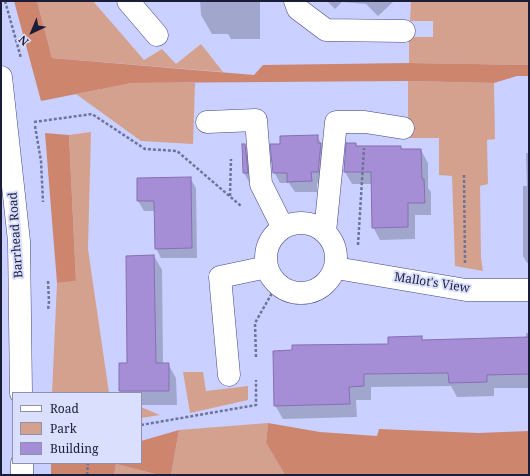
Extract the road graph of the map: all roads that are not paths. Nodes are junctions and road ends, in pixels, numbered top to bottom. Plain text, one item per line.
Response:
1 (128, 1) edge
2 (295, 1) edge
3 (404, 31) dead end
4 (157, 34) dead end
5 (1, 77) edge
6 (208, 122) dead end
7 (403, 128) dead end
8 (283, 228) junction
9 (325, 232) junction
10 (346, 269) junction
11 (272, 274) junction
12 (529, 290) edge
13 (229, 375) dead end
14 (21, 392) edge
15 (22, 464) edge
16 (22, 475) edge

1 - 4 street
2 - 3 street
5 - 14 street, Barrhead Road
6 - 8 street
7 - 9 street
8 - 9 street
8 - 11 street
9 - 10 street
10 - 11 street
10 - 12 street, Mallot's View
11 - 13 street
15 - 16 street

